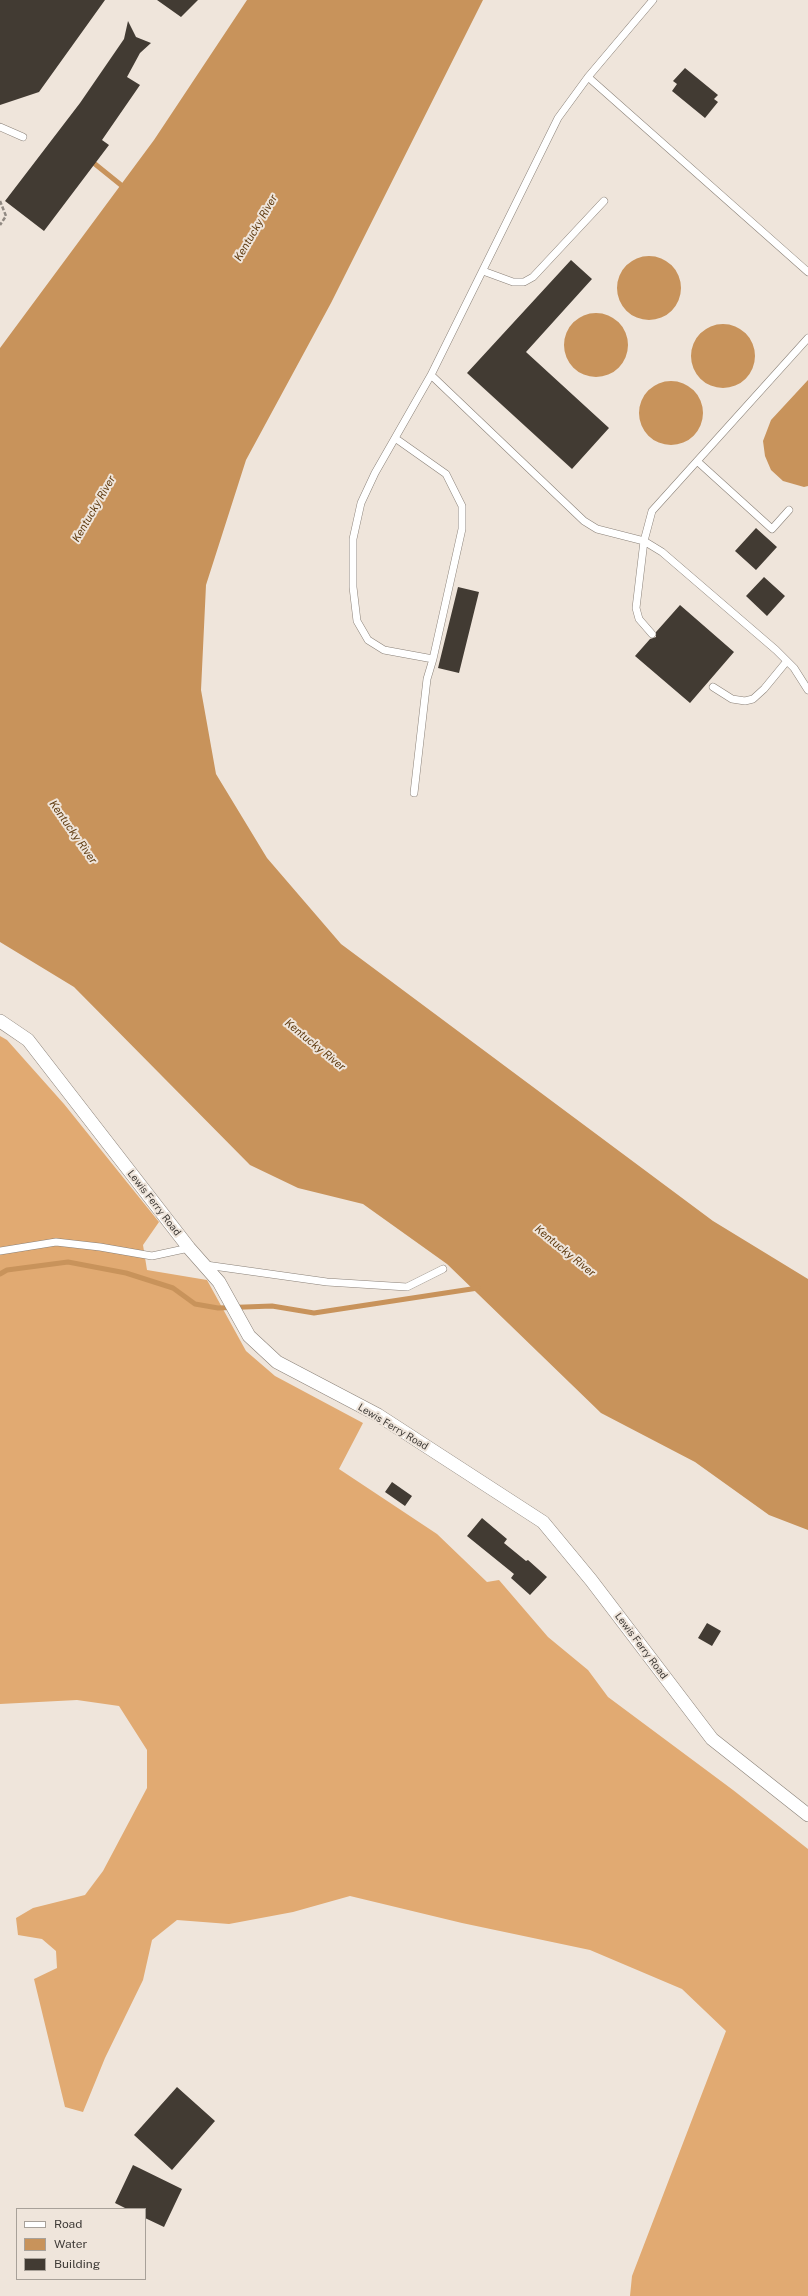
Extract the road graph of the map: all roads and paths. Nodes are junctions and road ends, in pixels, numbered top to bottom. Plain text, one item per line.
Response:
1 (653, 0) edge
2 (588, 77) junction
3 (0, 127) edge
4 (23, 137) dead end
5 (0, 201) edge
6 (604, 201) dead end
7 (0, 225) edge
8 (483, 271) junction
9 (808, 272) edge
10 (808, 338) edge
11 (431, 375) junction
12 (395, 438) junction
13 (697, 461) junction
14 (789, 510) dead end
15 (644, 541) junction
16 (652, 634) dead end
17 (433, 659) junction
18 (787, 661) junction
19 (713, 687) dead end
20 (808, 690) edge
21 (414, 793) dead end
22 (0, 1021) edge
23 (189, 1248) junction
24 (0, 1251) edge
25 (203, 1264) junction
26 (443, 1269) dead end
27 (808, 1816) edge

1 - 2 lane
2 - 8 lane
2 - 9 lane
3 - 4 lane
5 - 7 path
6 - 8 lane
8 - 11 lane
10 - 13 lane
11 - 12 lane
11 - 15 lane
12 - 17 lane
12 - 17 lane
13 - 14 lane
13 - 15 lane
15 - 16 lane
15 - 18 lane
17 - 21 lane
18 - 19 lane
18 - 20 lane
22 - 23 street, Lewis Ferry Road
23 - 24 lane
23 - 25 street, Lewis Ferry Road
25 - 26 lane
25 - 27 street, Lewis Ferry Road

